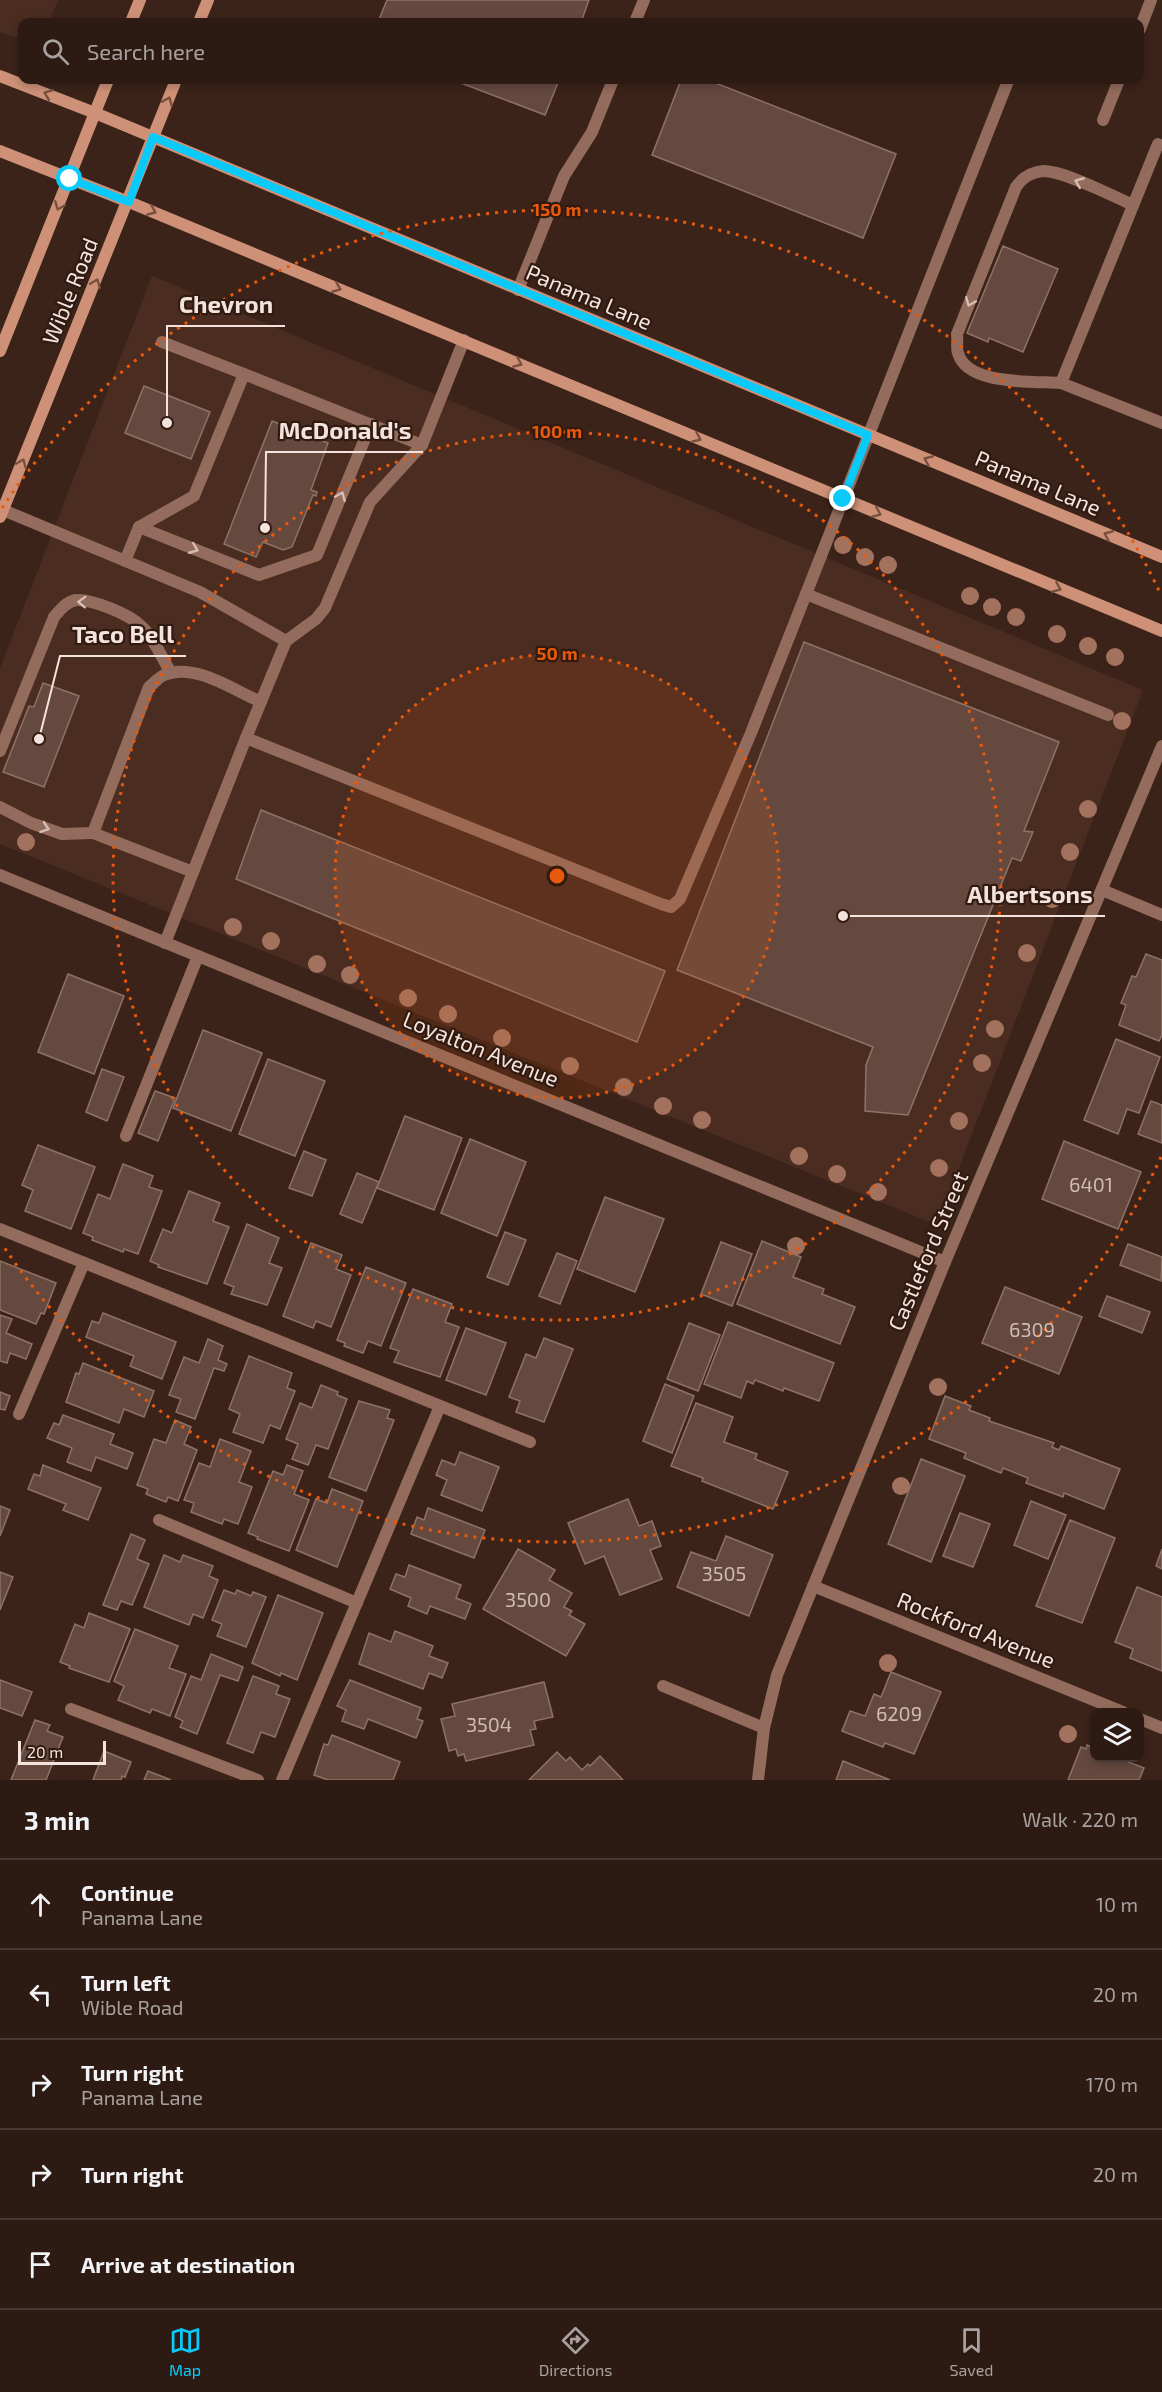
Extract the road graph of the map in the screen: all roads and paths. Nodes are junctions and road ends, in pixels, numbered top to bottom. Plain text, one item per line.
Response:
1 (140, 0) edge
2 (208, 0) edge
3 (644, 0) edge
4 (1151, 0) edge
5 (133, 18) edge
6 (201, 18) edge
7 (637, 18) edge
8 (1144, 18) edge
9 (0, 76) edge
10 (18, 83) edge
11 (21, 84) edge
12 (106, 84) edge
13 (174, 84) edge
14 (611, 84) edge
15 (1007, 84) edge
16 (1117, 84) edge
17 (95, 112) junction
18 (1103, 120) dead end
19 (153, 137) junction
20 (1158, 144) dead end
21 (0, 152) edge
22 (70, 179) junction
23 (129, 202) junction
24 (1133, 205) junction
25 (518, 290) junction
26 (464, 340) junction
27 (162, 342) dead end
28 (0, 351) edge
29 (244, 374) junction
30 (1061, 383) junction
31 (1162, 423) edge
32 (371, 424) junction
33 (868, 435) junction
34 (422, 445) junction
35 (843, 499) junction
36 (1, 514) edge
37 (139, 527) junction
38 (1162, 557) edge
39 (125, 561) junction
40 (806, 594) junction
41 (1162, 631) edge
42 (286, 641) junction
43 (171, 674) junction
44 (261, 702) junction
45 (1108, 715) dead end
46 (246, 738) junction
47 (1162, 746) edge
48 (0, 751) edge
49 (0, 807) edge
50 (93, 833) junction
51 (194, 872) junction
52 (0, 875) edge
53 (1102, 890) junction
54 (1162, 915) edge
55 (165, 943) junction
56 (198, 956) junction
57 (126, 1136) dead end
58 (0, 1229) edge
59 (945, 1262) junction
60 (84, 1263) junction
61 (440, 1406) junction
62 (19, 1414) dead end
63 (530, 1442) dead end
64 (159, 1520) dead end
65 (813, 1586) junction
66 (357, 1603) junction
67 (663, 1686) dead end
68 (1111, 1708) edge
69 (71, 1709) dead end
70 (1144, 1721) edge
71 (764, 1728) junction
72 (1162, 1728) edge
73 (258, 1780) edge
74 (282, 1780) edge
75 (758, 1780) edge

1 - 5 main road
2 - 6 main road
3 - 7 street
4 - 8 street
10 -> 9 main road, Panama Lane
17 -> 11 main road, Panama Lane
12 - 17 main road, Wible Road
19 -> 13 main road, Wible Road
14 - 25 street
15 - 33 street
16 - 18 street
17 - 19 main road, Panama Lane
17 - 22 main road, Wible Road
19 - 23 main road, Wible Road
19 - 25 main road, Panama Lane
20 - 24 street
21 - 22 main road
22 - 23 main road
22 -> 28 main road, Wible Road
23 -> 26 main road
36 -> 23 main road, Wible Road
24 - 30 street
24 -> 30 street
25 - 33 main road, Panama Lane
26 - 34 street
26 -> 35 main road
27 - 29 street
29 - 32 street
29 - 37 street
30 - 31 street
32 - 34 street
37 -> 32 street
33 - 35 street
38 -> 33 main road, Panama Lane
34 - 42 street
35 - 40 street
35 -> 41 main road
36 - 39 street
37 - 39 street
39 - 42 street
40 - 45 street
40 - 46 street
42 - 44 street
43 - 44 street
43 -> 48 street
43 - 50 street
44 - 46 street
46 - 51 street
47 - 53 street, Castleford Street
49 -> 50 street
50 - 51 street
51 - 55 street
52 - 55 street, Loyalton Avenue
53 - 54 street
53 - 59 street, Castleford Street
55 - 56 street, Loyalton Avenue
56 - 57 street
56 - 59 street, Loyalton Avenue
58 - 60 street
59 - 65 street, Castleford Street
60 - 61 street
60 - 62 street
61 - 63 street
61 - 66 street
64 - 66 street
65 - 68 street, Rockford Avenue
65 - 71 street, Castleford Street
66 - 74 street
67 - 71 street
69 - 73 street
70 - 72 street
71 - 75 street, Castleford Street

